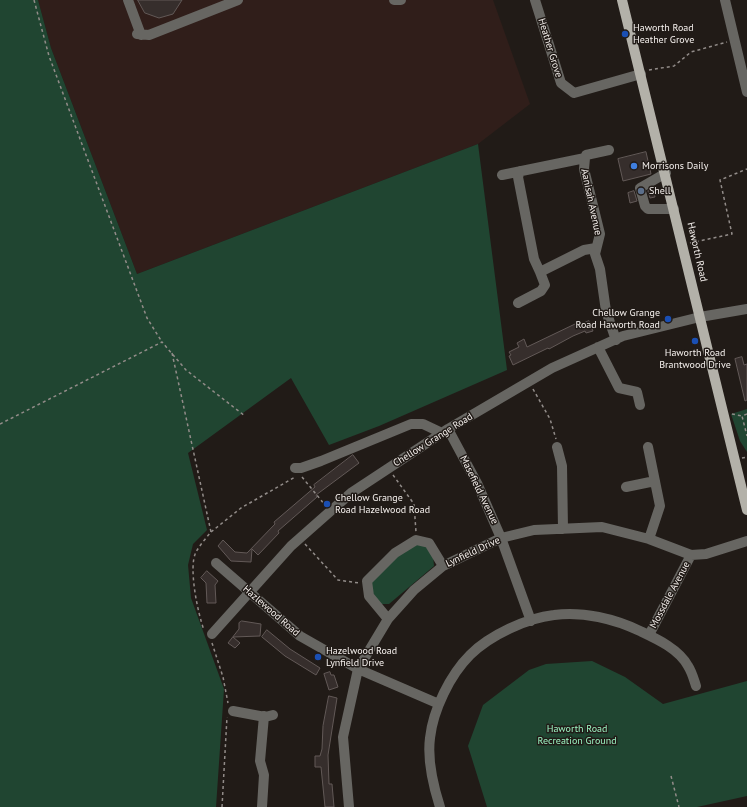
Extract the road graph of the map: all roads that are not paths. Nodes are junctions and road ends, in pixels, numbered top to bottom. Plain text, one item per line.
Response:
1 (128, 0) edge
2 (238, 0) edge
3 (394, 0) edge
4 (402, 0) edge
5 (535, 0) edge
6 (622, 0) edge
7 (725, 0) edge
8 (640, 73) junction
9 (747, 92) edge
10 (609, 150) dead end
11 (584, 158) junction
12 (520, 171) junction
13 (666, 173) junction
14 (502, 175) dead end
15 (674, 209) junction
16 (596, 248) junction
17 (540, 272) junction
18 (518, 303) dead end
19 (747, 309) edge
20 (700, 317) junction
21 (616, 340) junction
22 (598, 347) junction
23 (640, 405) dead end
24 (445, 431) junction
25 (557, 447) road end
26 (648, 447) dead end
27 (295, 468) dead end
28 (655, 480) junction
29 (626, 488) dead end
30 (747, 510) edge
31 (562, 529) junction
32 (502, 538) junction
33 (649, 539) junction
34 (747, 541) edge
35 (691, 555) junction
36 (216, 563) dead end
37 (443, 566) junction
38 (250, 592) junction
39 (388, 619) junction
40 (531, 621) junction
41 (212, 634) road end
42 (649, 635) junction
43 (358, 669) junction
44 (696, 686) dead end
45 (439, 704) junction
46 (229, 712) road end
47 (262, 807) edge
48 (349, 807) edge
49 (440, 807) edge

1 - 2 street
3 - 4 street
5 - 8 street, Heather Grove
6 - 8 main road, Haworth Road
7 - 9 street
8 - 13 main road, Haworth Road
10 - 11 street, Aanisah Avenue
11 - 12 street, Aanisah Avenue
11 - 16 street, Aanisah Avenue
12 - 14 street, Aanisah Avenue
12 - 17 street
13 - 15 main road, Haworth Road
13 - 15 street
15 - 20 main road, Haworth Road
16 - 17 street
16 - 21 street, Aanisah Avenue
17 - 18 street
19 - 20 street, Chellow Grange Road
20 - 21 street, Chellow Grange Road
20 - 30 main road, Haworth Road
21 - 22 street, Chellow Grange Road
22 - 23 street
22 - 24 street, Chellow Grange Road
24 - 27 street
24 - 32 street, Masefield Avenue
24 - 38 street, Chellow Grange Road
25 - 31 street
26 - 28 street
28 - 29 street
28 - 33 street
31 - 32 street, Lynfield Drive
31 - 33 street, Lynfield Drive
32 - 37 street, Lynfield Drive
32 - 40 street, Masefield Avenue
33 - 35 street, Lynfield Drive
34 - 35 street, Lynfield Drive
35 - 42 street, Mossdale Avenue
36 - 38 street, Hazlewood Road
37 - 39 street, Lynfield Drive
37 - 39 street
38 - 41 street, Chellow Grange Road
38 - 43 street, Hazlewood Road
39 - 43 street, Lynfield Drive
40 - 42 street
40 - 45 street
42 - 44 street
43 - 45 street, Hazlewood Road
43 - 48 street, Lynfield Drive
45 - 49 street
46 - 47 street

